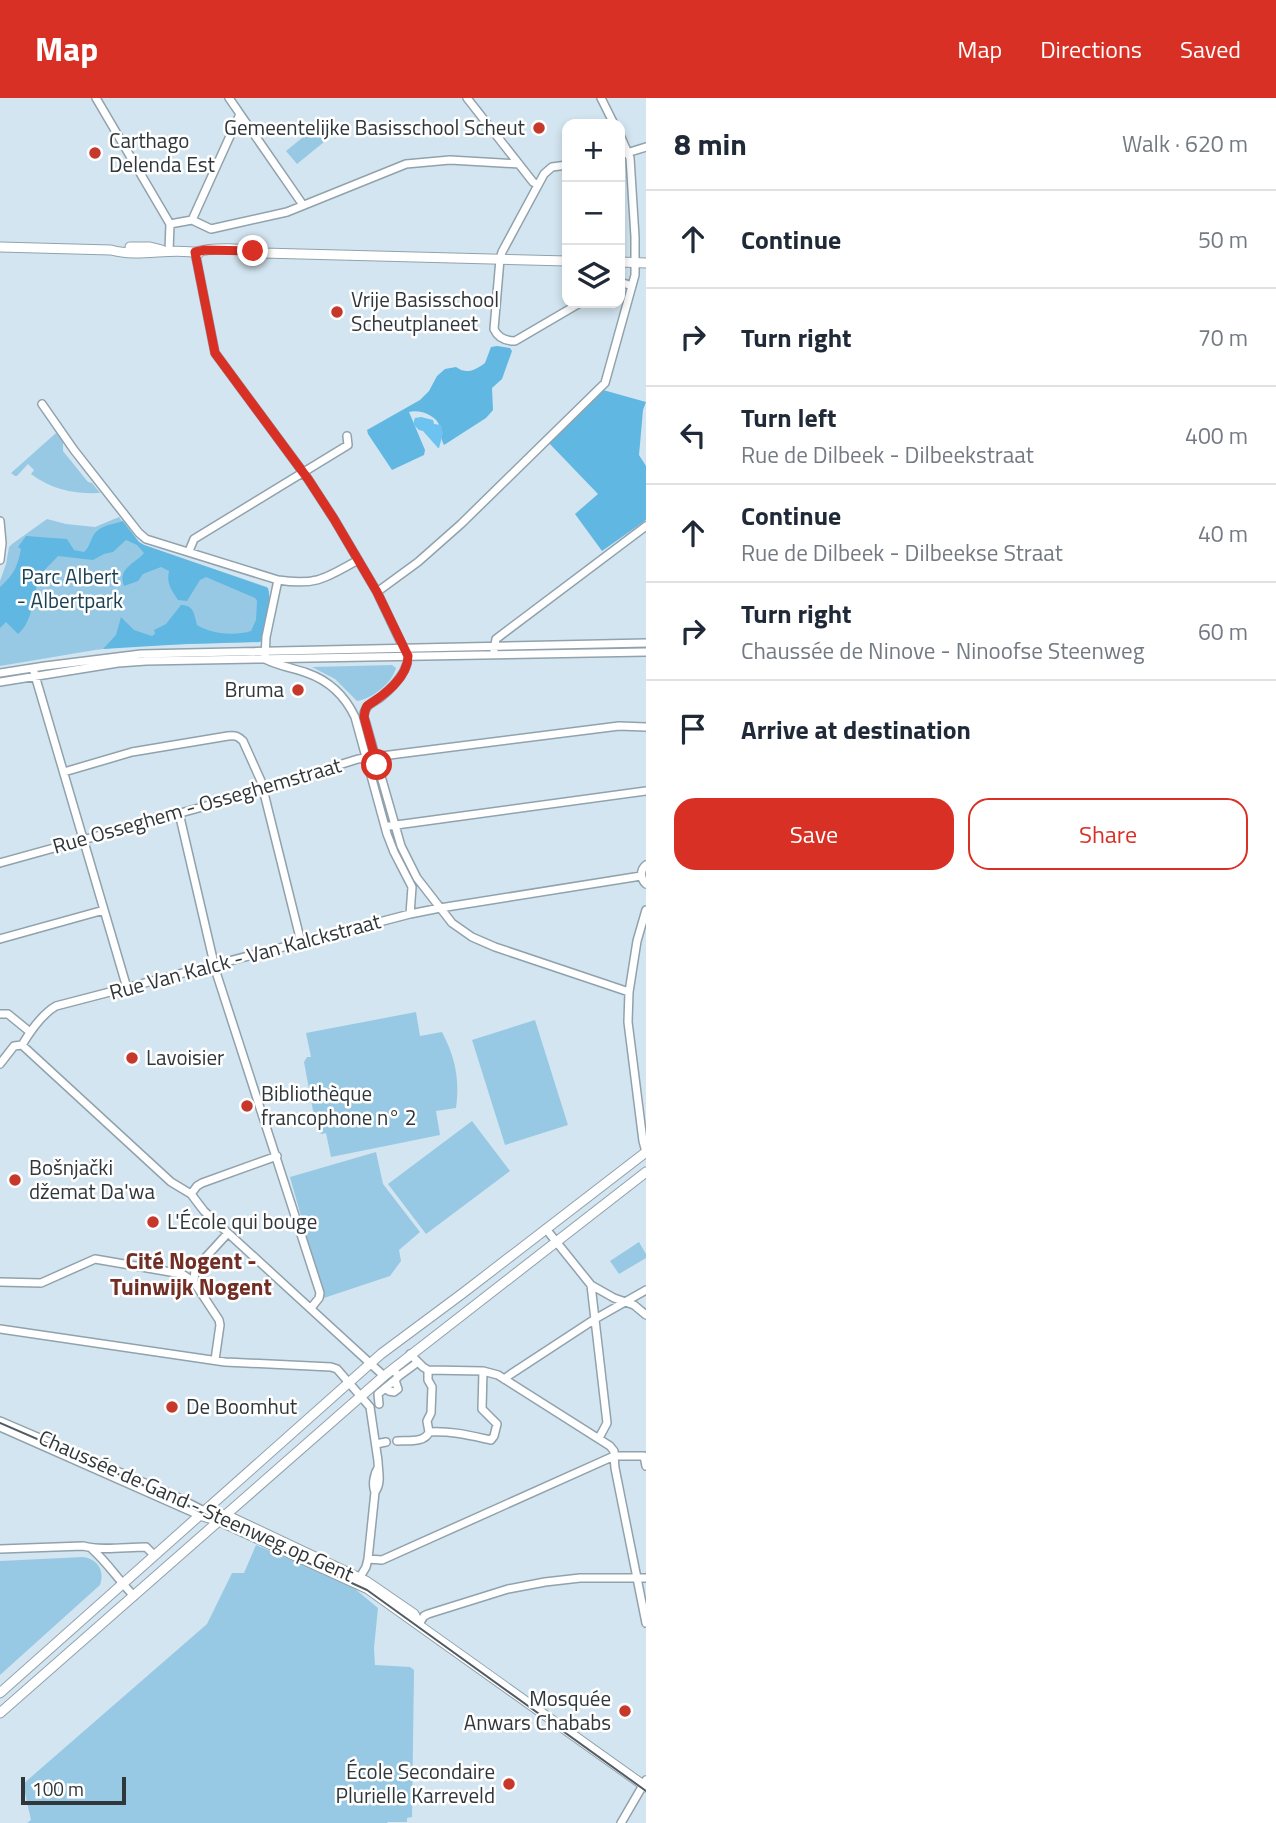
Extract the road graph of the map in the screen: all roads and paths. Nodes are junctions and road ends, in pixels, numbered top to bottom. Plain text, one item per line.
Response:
1 (96, 98) edge
2 (229, 98) edge
3 (467, 98) edge
4 (601, 98) edge
5 (240, 114) junction
6 (612, 119) edge
7 (625, 144) edge
8 (646, 147) edge
9 (629, 152) junction
10 (625, 153) edge
11 (519, 164) junction
12 (562, 165) edge
13 (538, 185) junction
14 (303, 205) junction
15 (192, 220) junction
16 (170, 224) junction
17 (0, 247) edge
18 (169, 251) junction
19 (195, 252) junction
20 (500, 259) junction
21 (562, 261) edge
22 (625, 262) edge
23 (635, 263) junction
24 (646, 263) edge
25 (625, 284) edge
26 (632, 286) junction
27 (571, 308) edge
28 (42, 404) dead end
29 (347, 436) dead end
30 (303, 472) junction
31 (0, 521) edge
32 (646, 526) edge
33 (189, 551) junction
34 (0, 560) edge
35 (358, 560) junction
36 (278, 580) junction
37 (377, 592) junction
38 (646, 643) edge
39 (404, 648) junction
40 (494, 650) junction
41 (646, 652) edge
42 (265, 655) junction
43 (408, 656) junction
44 (34, 672) junction
45 (0, 673) edge
46 (0, 682) edge
47 (350, 706) junction
48 (367, 706) junction
49 (646, 727) edge
50 (375, 757) junction
51 (365, 758) junction
52 (64, 772) junction
53 (263, 789) junction
54 (646, 791) edge
55 (179, 813) junction
56 (389, 826) junction
57 (84, 840) junction
58 (0, 863) edge
59 (646, 864) edge
60 (641, 876) junction
61 (646, 884) edge
62 (440, 908) junction
63 (104, 910) junction
64 (646, 910) edge
65 (410, 914) junction
66 (0, 939) edge
67 (301, 942) junction
68 (214, 965) junction
69 (127, 988) junction
70 (629, 992) junction
71 (0, 1014) edge
72 (30, 1032) junction
73 (22, 1045) junction
74 (0, 1063) edge
75 (646, 1152) edge
76 (276, 1156) junction
77 (646, 1172) edge
78 (191, 1194) junction
79 (546, 1229) junction
80 (228, 1233) junction
81 (555, 1241) junction
82 (195, 1269) junction
83 (182, 1274) junction
84 (0, 1282) edge
85 (194, 1282) junction
86 (590, 1285) junction
87 (646, 1290) edge
88 (625, 1301) junction
89 (311, 1308) junction
90 (646, 1315) edge
91 (595, 1319) junction
92 (0, 1329) edge
93 (410, 1354) junction
94 (215, 1360) junction
95 (370, 1363) junction
96 (429, 1370) junction
97 (483, 1371) junction
98 (417, 1374) dead end
99 (384, 1376) junction
100 (504, 1379) junction
101 (349, 1382) junction
102 (360, 1396) junction
103 (379, 1404) dead end
104 (0, 1421) edge
105 (0, 1427) edge
106 (429, 1432) junction
107 (599, 1438) junction
108 (397, 1441) dead end
109 (386, 1442) dead end
110 (376, 1444) junction
111 (645, 1455) edge
112 (614, 1456) junction
113 (646, 1466) edge
114 (201, 1513) junction
115 (223, 1518) junction
116 (91, 1548) junction
117 (0, 1549) edge
118 (107, 1549) junction
119 (154, 1555) junction
120 (368, 1559) junction
121 (105, 1560) junction
122 (636, 1578) junction
123 (646, 1578) edge
124 (358, 1580) junction
125 (122, 1584) junction
126 (134, 1596) junction
127 (646, 1623) edge
128 (419, 1624) junction
129 (13, 1681) junction
130 (0, 1693) edge
131 (23, 1693) junction
132 (0, 1713) edge
133 (644, 1787) edge
134 (621, 1823) edge

1 - 16 street
2 - 5 street
3 - 11 street
4 - 6 street
5 - 14 street
5 - 15 street
7 - 9 street
8 - 9 street
9 - 10 street
9 - 23 street
11 - 13 street
11 - 14 street
12 - 13 street
13 - 20 street
14 - 15 street
15 - 16 street
16 - 18 street
17 - 18 main road
18 - 19 main road
19 - 20 main road
19 - 30 street
20 - 21 main road
20 - 27 street
22 - 23 main road
23 - 24 main road
23 - 26 street
25 - 26 street
26 - 37 street
28 - 33 street
29 - 30 street
30 - 33 street
30 - 35 street
31 - 34 street
32 - 40 street
33 - 36 street
35 - 36 street
35 - 37 street
36 - 42 street
37 - 39 street
38 - 40 street
39 - 40 street
39 - 42 street
39 - 43 street
40 - 41 street
40 - 43 street
42 - 43 street
42 - 44 street
42 - 47 street
43 - 48 street
44 - 45 street
44 - 46 street
44 - 52 street
47 - 48 street
47 - 51 street
48 - 50 street
49 - 50 street, Rue Osseghem - Osseghemstraat
50 - 51 street, Rue Osseghem - Osseghemstraat
50 - 56 street
51 - 53 street, Rue Osseghem - Osseghemstraat
51 - 56 street
52 - 53 street
52 - 57 street
53 - 55 street, Rue Osseghem - Osseghemstraat
53 - 67 street
54 - 56 street
55 - 57 street, Rue Osseghem - Osseghemstraat
55 - 68 street
56 - 62 street
56 - 65 street
57 - 58 street, Rue Osseghem - Osseghemstraat
57 - 63 street
59 - 60 street
60 - 61 street
60 - 62 street, Rue Van Kalck - Van Kalckstraat
62 - 65 street, Rue Van Kalck - Van Kalckstraat
62 - 70 street
63 - 66 street
63 - 69 street
64 - 70 street
65 - 67 street, Rue Van Kalck - Van Kalckstraat
67 - 68 street, Rue Van Kalck - Van Kalckstraat
68 - 69 street, Rue Van Kalck - Van Kalckstraat
68 - 76 street
69 - 72 street, Rue Van Kalck - Van Kalckstraat
70 - 75 street
71 - 72 street
72 - 73 street
73 - 74 street
73 - 78 street
75 - 79 main road
76 - 78 street
76 - 89 street
77 - 81 main road
78 - 80 street
79 - 81 street
79 - 95 main road
80 - 82 street
80 - 89 street
81 - 86 street
81 - 93 main road
82 - 83 street
82 - 85 street
83 - 84 street
83 - 85 street
85 - 94 street
86 - 88 street
86 - 91 street
87 - 88 street
88 - 90 street
88 - 91 street
89 - 95 street
91 - 100 street
91 - 107 street
92 - 94 street
93 - 96 street
93 - 99 main road
94 - 101 street
95 - 99 street
95 - 101 main road
96 - 97 street
96 - 106 street
97 - 100 street
97 - 106 street
98 - 103 street
99 - 102 main road
100 - 107 street
101 - 102 street
101 - 114 main road
102 - 110 street
102 - 115 main road
104 - 114 street, Chaussée de Gand - Steenweg op Gent
105 - 114 street, Chaussée de Gand - Steenweg op Gent
106 - 108 street
107 - 112 street
109 - 110 street
110 - 120 street
111 - 112 street
111 - 113 street
112 - 120 street
112 - 122 street
114 - 115 main road, Chaussée de Gand - Steenweg op Gent
114 - 119 main road
115 - 124 main road, Chaussée de Gand - Steenweg op Gent
115 - 126 main road
116 - 117 street
116 - 118 street
116 - 121 street
118 - 119 street
118 - 121 street
119 - 125 main road
120 - 124 street
121 - 125 street
122 - 123 street
122 - 127 street
122 - 128 street
124 - 128 main road, Chaussée de Gand - Steenweg op Gent
125 - 126 street
125 - 129 main road
126 - 131 main road
128 - 133 main road, Chaussée de Gand - Steenweg op Gent
129 - 130 main road
129 - 131 main road
131 - 132 main road
133 - 134 street

